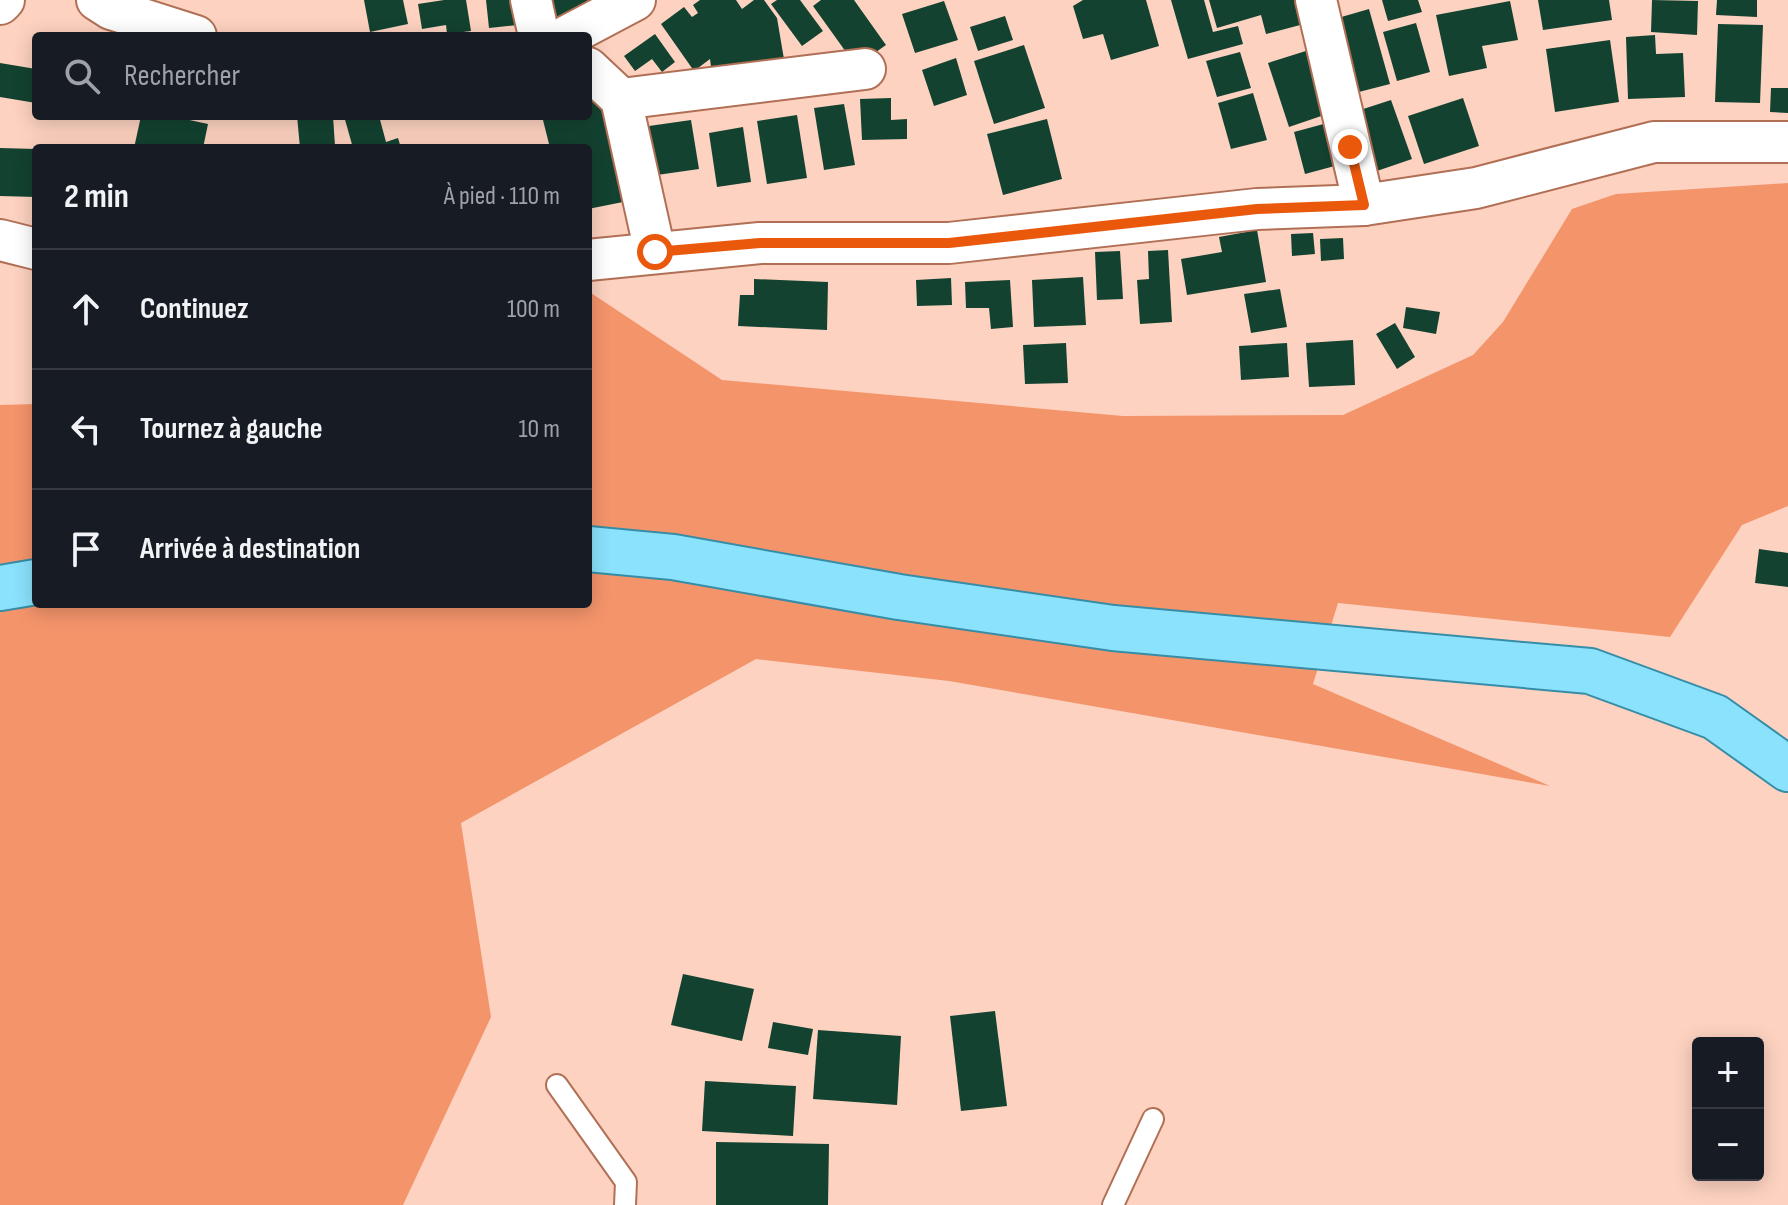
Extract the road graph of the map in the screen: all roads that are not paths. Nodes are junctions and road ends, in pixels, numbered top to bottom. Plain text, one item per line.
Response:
1 (97, 0) edge
2 (531, 0) edge
3 (635, 0) edge
4 (1316, 0) edge
5 (183, 32) edge
6 (538, 32) edge
7 (575, 32) edge
8 (865, 69) dead end
9 (592, 72) edge
10 (621, 99) junction
11 (1788, 142) edge
12 (1364, 205) junction
13 (0, 240) edge
14 (32, 248) edge
15 (655, 252) junction
16 (592, 260) edge
17 (592, 549) edge
18 (32, 583) edge
19 (0, 588) edge
20 (1788, 769) edge
21 (557, 1085) dead end
22 (1153, 1119) dead end
23 (625, 1205) edge
24 (1113, 1205) edge

1 - 5 street
2 - 6 street
3 - 7 street
4 - 12 street
8 - 10 street
9 - 10 street
10 - 15 street
11 - 12 street
12 - 15 street
13 - 14 street
15 - 16 street
17 - 20 main road
18 - 19 main road
21 - 23 lane
22 - 24 lane

